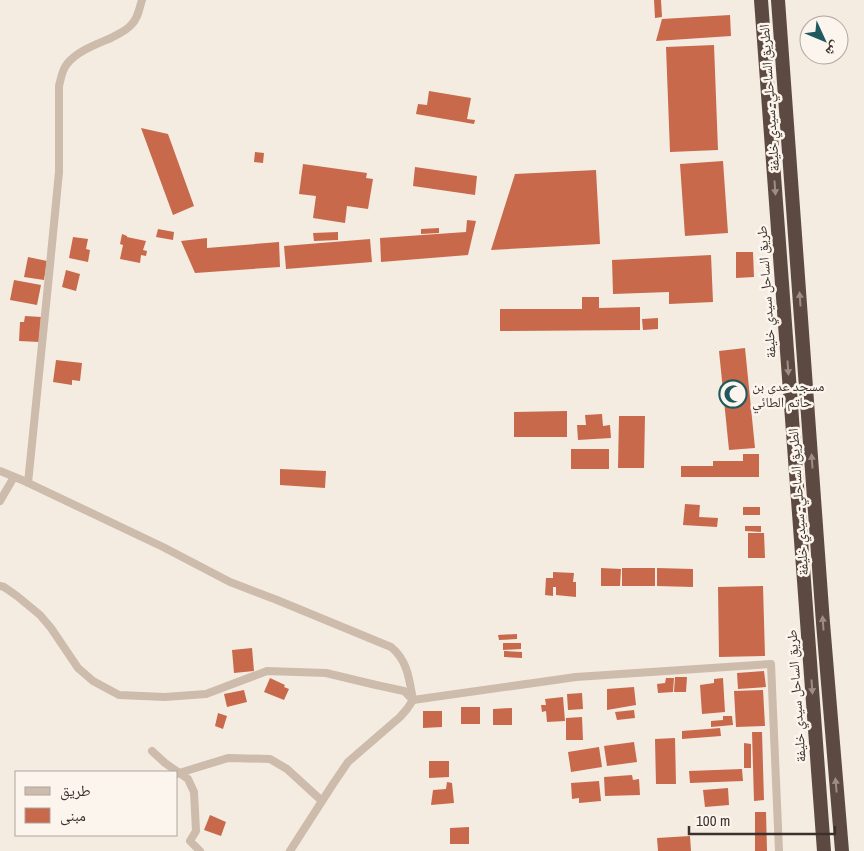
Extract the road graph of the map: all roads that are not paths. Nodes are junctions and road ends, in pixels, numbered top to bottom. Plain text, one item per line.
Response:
1 (142, 0) edge
2 (761, 0) edge
3 (778, 0) edge
4 (0, 471) edge
5 (14, 477) junction
6 (28, 483) junction
7 (0, 500) edge
8 (0, 586) edge
9 (413, 700) junction
10 (152, 751) dead end
11 (174, 771) edge
12 (178, 773) edge
13 (178, 774) edge
14 (322, 801) junction
15 (200, 851) edge
16 (290, 851) edge
17 (779, 851) edge
18 (824, 851) edge
19 (842, 851) edge

1 - 6 street
2 -> 18 highway, طريق الساحل سيدي خليفة
19 -> 3 highway, الطريق الساحلي- سيدي خليفة
4 - 5 street
5 - 6 street
5 - 7 street
6 - 9 street
8 - 9 street
9 - 14 street
9 - 17 street
10 - 11 street
12 - 14 street
13 - 15 street
14 - 16 street

